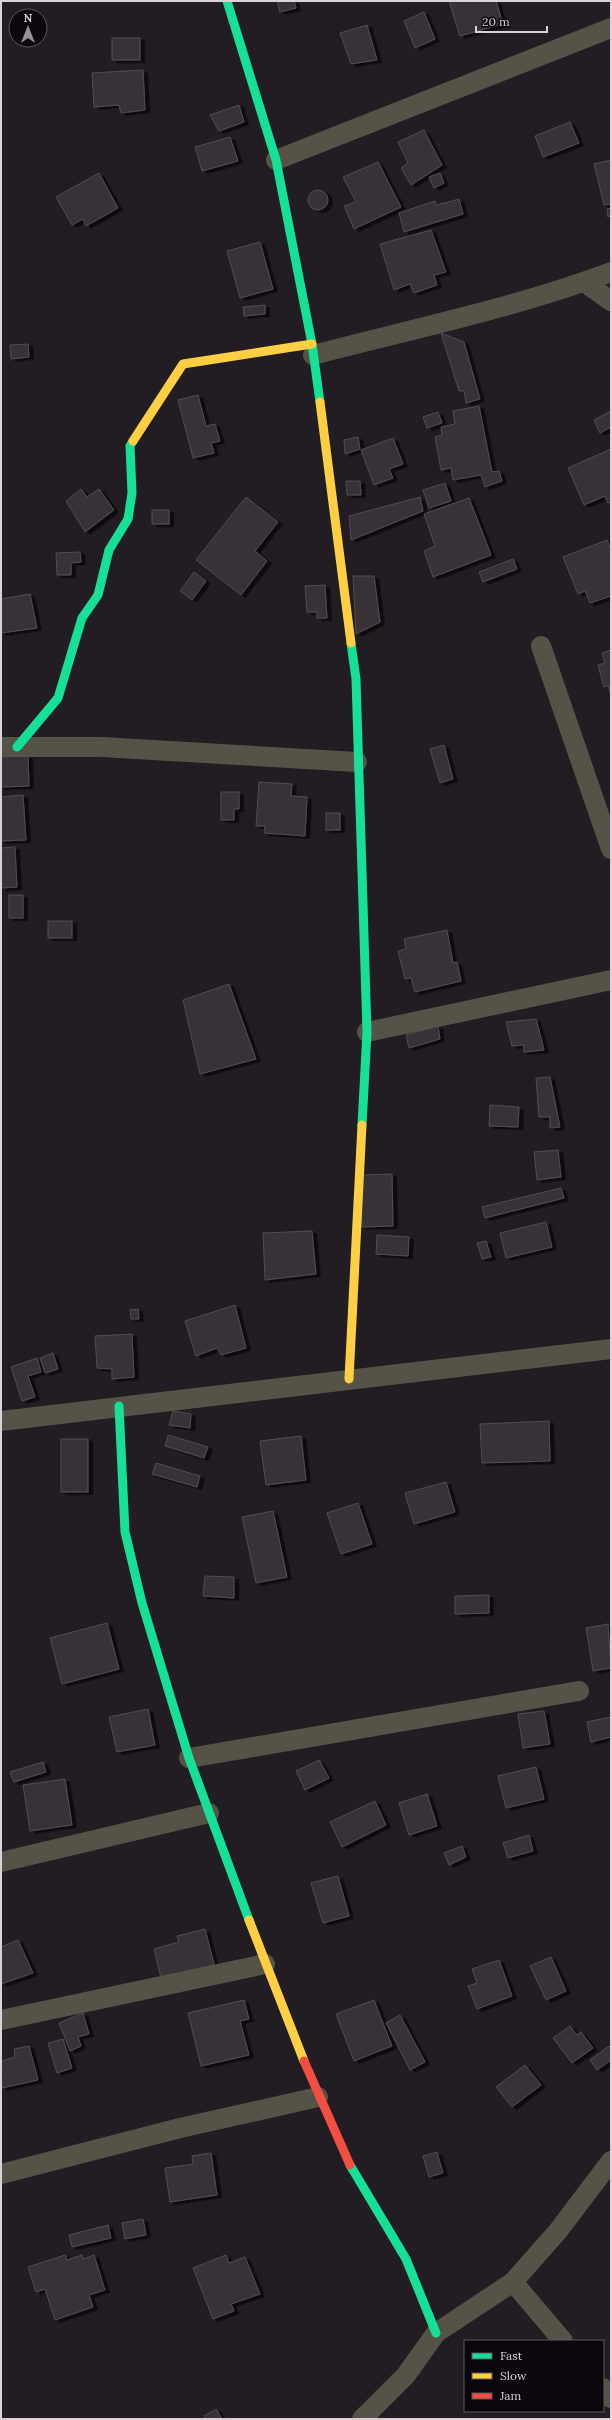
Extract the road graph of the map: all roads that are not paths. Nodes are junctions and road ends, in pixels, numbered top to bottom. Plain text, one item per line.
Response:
1 (227, 1) edge
2 (611, 28) edge
3 (276, 160) junction
4 (611, 272) edge
5 (584, 282) junction
6 (611, 301) edge
7 (312, 350) junction
8 (541, 646) dead end
9 (9, 747) edge
10 (357, 762) junction
11 (611, 849) edge
12 (611, 980) edge
13 (367, 1032) junction
14 (611, 1349) edge
15 (349, 1379) junction
16 (119, 1406) junction
17 (1, 1421) edge
18 (579, 1691) dead end
19 (188, 1758) junction
20 (208, 1813) junction
21 (1, 1862) edge
22 (265, 1964) junction
23 (1, 2020) edge
24 (318, 2097) junction
25 (611, 2161) edge
26 (1, 2174) edge
27 (513, 2282) junction
28 (436, 2333) junction
29 (562, 2340) edge
30 (604, 2389) edge
31 (611, 2398) edge
32 (362, 2419) edge

1 - 3 street
2 - 3 street
3 - 7 street
4 - 5 street
5 - 6 street
5 - 7 street
7 - 9 street
7 - 10 street
8 - 11 street
9 - 10 street
10 - 13 street
12 - 13 street
13 - 15 street
14 - 15 street
15 - 16 street
16 - 17 street
16 - 19 street
18 - 19 street
19 - 20 street
20 - 21 street
20 - 22 street
22 - 23 street
22 - 24 street
24 - 26 street
24 - 28 street
25 - 27 street
27 - 28 street
27 - 29 street
28 - 32 street
30 - 31 street

